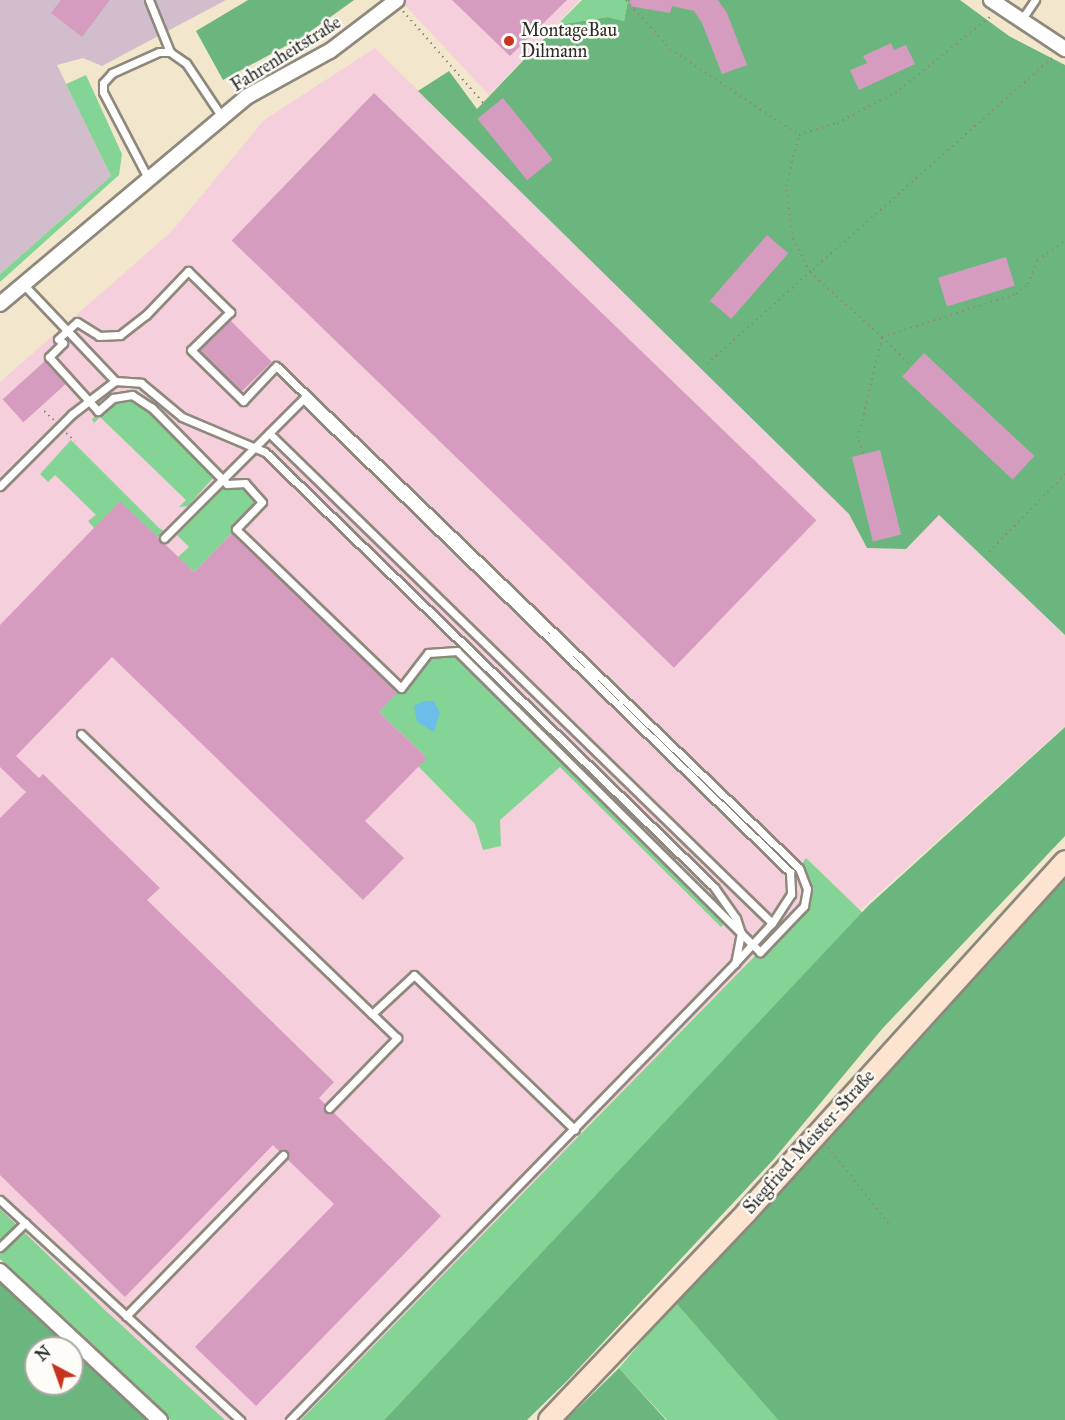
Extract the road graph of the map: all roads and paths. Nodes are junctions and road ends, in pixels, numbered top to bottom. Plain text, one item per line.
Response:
1 (149, 0) edge
2 (626, 0) edge
3 (1035, 0) edge
4 (396, 1) edge
5 (996, 4) edge
6 (1020, 22) junction
7 (1064, 48) edge
8 (170, 52) junction
9 (486, 106) dead end
10 (222, 117) junction
11 (799, 135) junction
12 (149, 180) junction
13 (1065, 241) edge
14 (810, 272) junction
15 (23, 284) junction
16 (0, 304) edge
17 (67, 331) junction
18 (882, 337) junction
19 (707, 363) dead end
20 (908, 363) dead end
21 (115, 381) junction
22 (87, 400) junction
23 (269, 433) junction
24 (255, 447) junction
25 (863, 453) dead end
26 (1065, 474) edge
27 (222, 479) junction
28 (0, 486) edge
29 (164, 538) dead end
30 (989, 552) dead end
31 (81, 734) dead end
32 (1065, 861) edge
33 (772, 923) junction
34 (741, 933) junction
35 (752, 944) junction
36 (735, 963) junction
37 (372, 1014) junction
38 (329, 1108) dead end
39 (575, 1130) junction
40 (817, 1133) junction
41 (283, 1155) dead end
42 (0, 1200) edge
43 (25, 1223) junction
44 (890, 1226) dead end
45 (0, 1246) edge
46 (0, 1271) edge
47 (126, 1316) junction
48 (160, 1420) edge
49 (240, 1420) edge
50 (290, 1420) edge
51 (549, 1420) edge

1 - 8 lane
2 - 11 path
3 - 6 lane
4 - 9 path
4 - 10 street, Fahrenheitstraße
5 - 6 street
5 - 11 path
6 - 7 street
7 - 14 path
8 - 10 lane
8 - 12 lane
10 - 12 street, Fahrenheitstraße
11 - 14 path
12 - 15 street, Fahrenheitstraße
13 - 18 path
14 - 18 path
14 - 19 path
15 - 16 street, Fahrenheitstraße
15 - 17 lane
17 - 21 lane
17 - 22 lane
17 - 35 lane
18 - 20 path
18 - 25 path
21 - 22 lane
21 - 24 lane
22 - 27 lane
22 - 28 lane
23 - 24 lane
23 - 33 lane
23 - 33 lane
24 - 27 lane
24 - 34 lane
26 - 30 path
27 - 29 lane
27 - 34 lane
31 - 37 lane
32 - 40 street, Siegfried-Meister-Straße
33 - 35 lane
34 - 35 lane
34 - 36 lane
35 - 36 lane
36 - 39 lane
37 - 38 lane
37 - 39 lane
39 - 50 lane
40 - 44 path
40 - 51 street, Siegfried-Meister-Straße
41 - 47 lane
42 - 43 lane
43 - 45 lane
43 - 47 lane
46 - 48 street
47 - 49 lane

